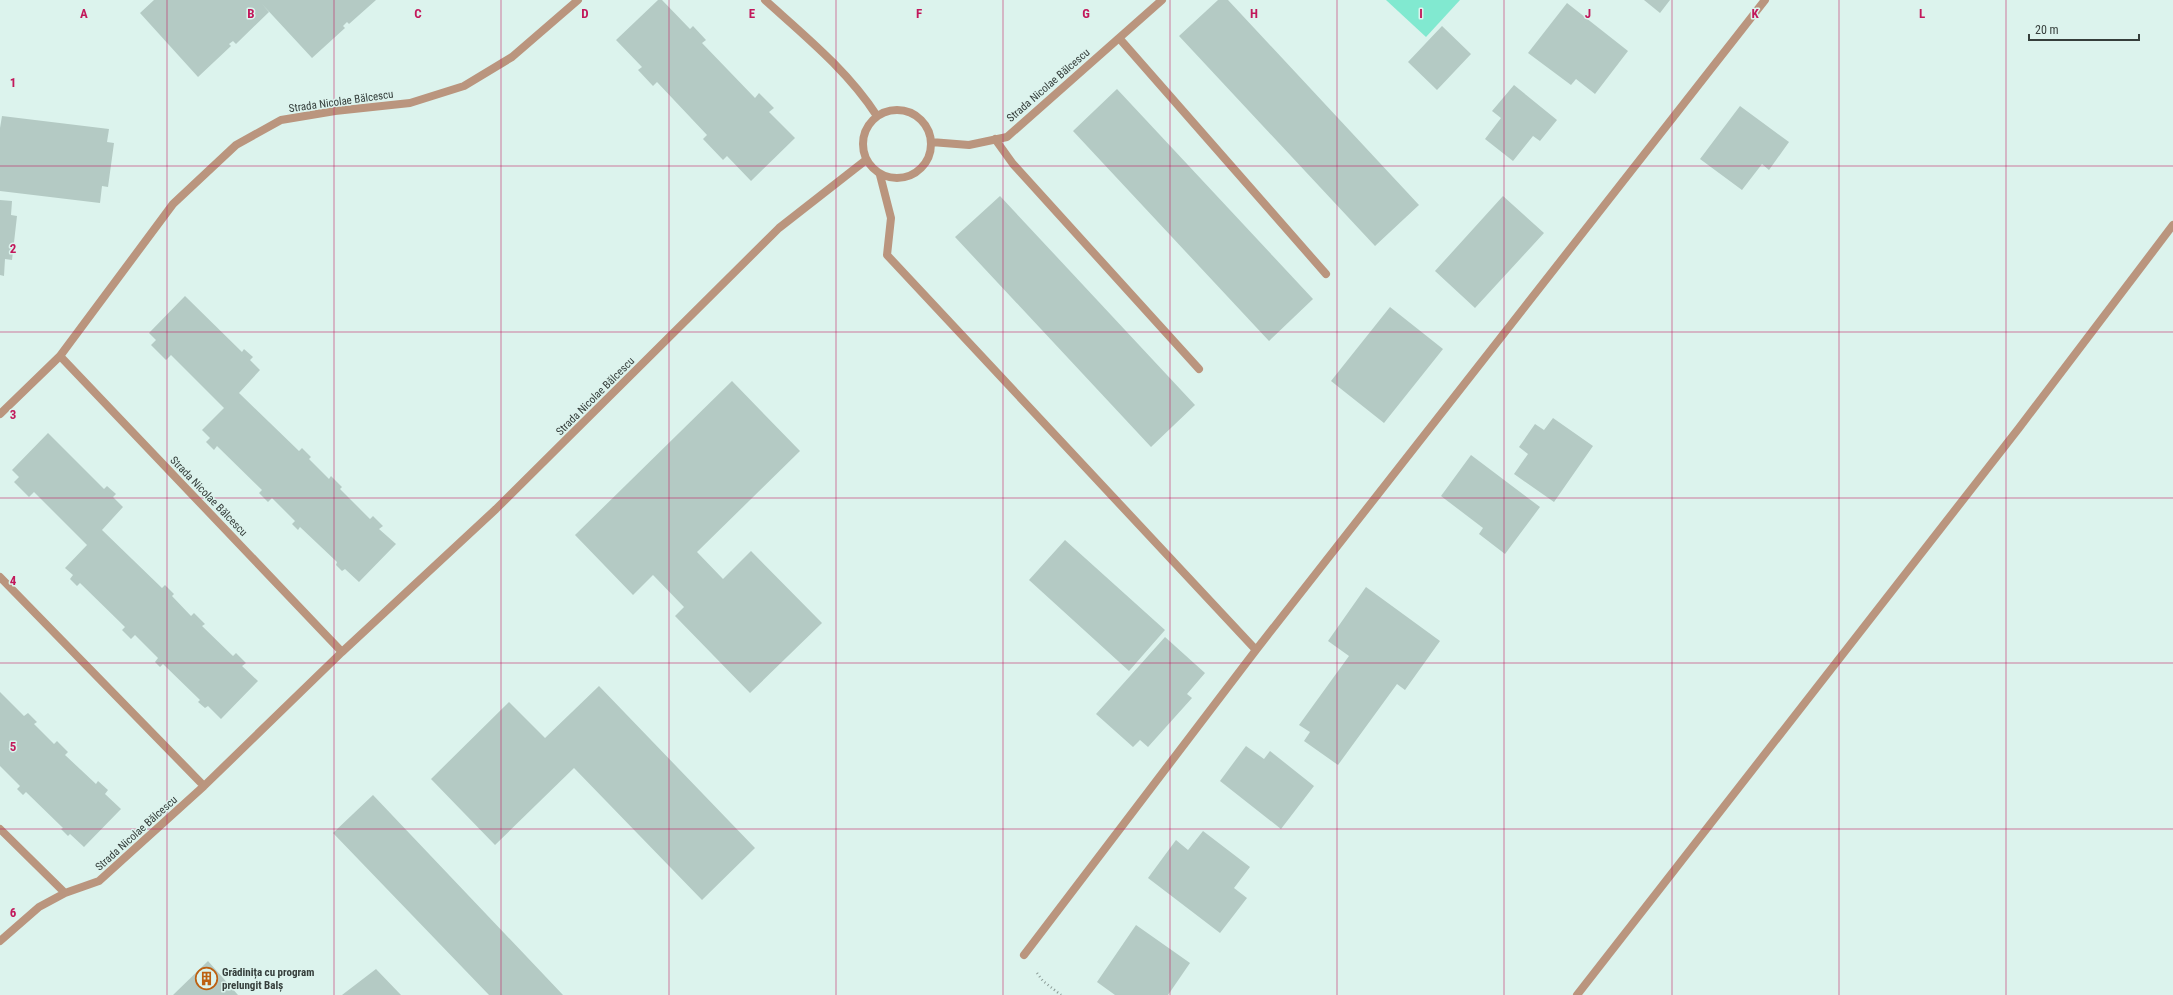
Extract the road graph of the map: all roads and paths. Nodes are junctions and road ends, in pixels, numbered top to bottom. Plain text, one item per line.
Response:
1 (578, 0) edge
2 (765, 0) edge
3 (1162, 0) edge
4 (1765, 0) edge
5 (1119, 38) junction
6 (877, 116) junction
7 (994, 139) junction
8 (931, 142) junction
9 (866, 160) junction
10 (880, 175) junction
11 (2173, 225) edge
12 (1326, 274) dead end
13 (60, 356) junction
14 (1199, 369) dead end
15 (0, 414) edge
16 (0, 578) edge
17 (1256, 650) junction
18 (342, 652) junction
19 (204, 786) junction
20 (0, 829) edge
21 (65, 893) junction
22 (0, 941) edge
23 (1024, 955) joint
24 (1061, 995) edge
25 (1578, 995) edge

1 - 13 street, Strada Nicolae Bălcescu
2 - 6 street
3 - 5 street, Strada Nicolae Bălcescu
4 - 17 street
5 - 7 street, Strada Nicolae Bălcescu
5 - 12 street
6 - 8 street
6 - 9 street
7 - 8 street, Strada Nicolae Bălcescu
7 - 14 street
8 - 10 street
9 - 10 street
9 - 18 street, Strada Nicolae Bălcescu
10 - 17 street
11 - 25 street
13 - 15 street, Strada Nicolae Bălcescu
13 - 18 street, Strada Nicolae Bălcescu
16 - 19 street
17 - 23 street
18 - 19 street, Strada Nicolae Bălcescu
19 - 21 street, Strada Nicolae Bălcescu
20 - 21 street
21 - 22 street, Strada Nicolae Bălcescu
23 - 24 path

